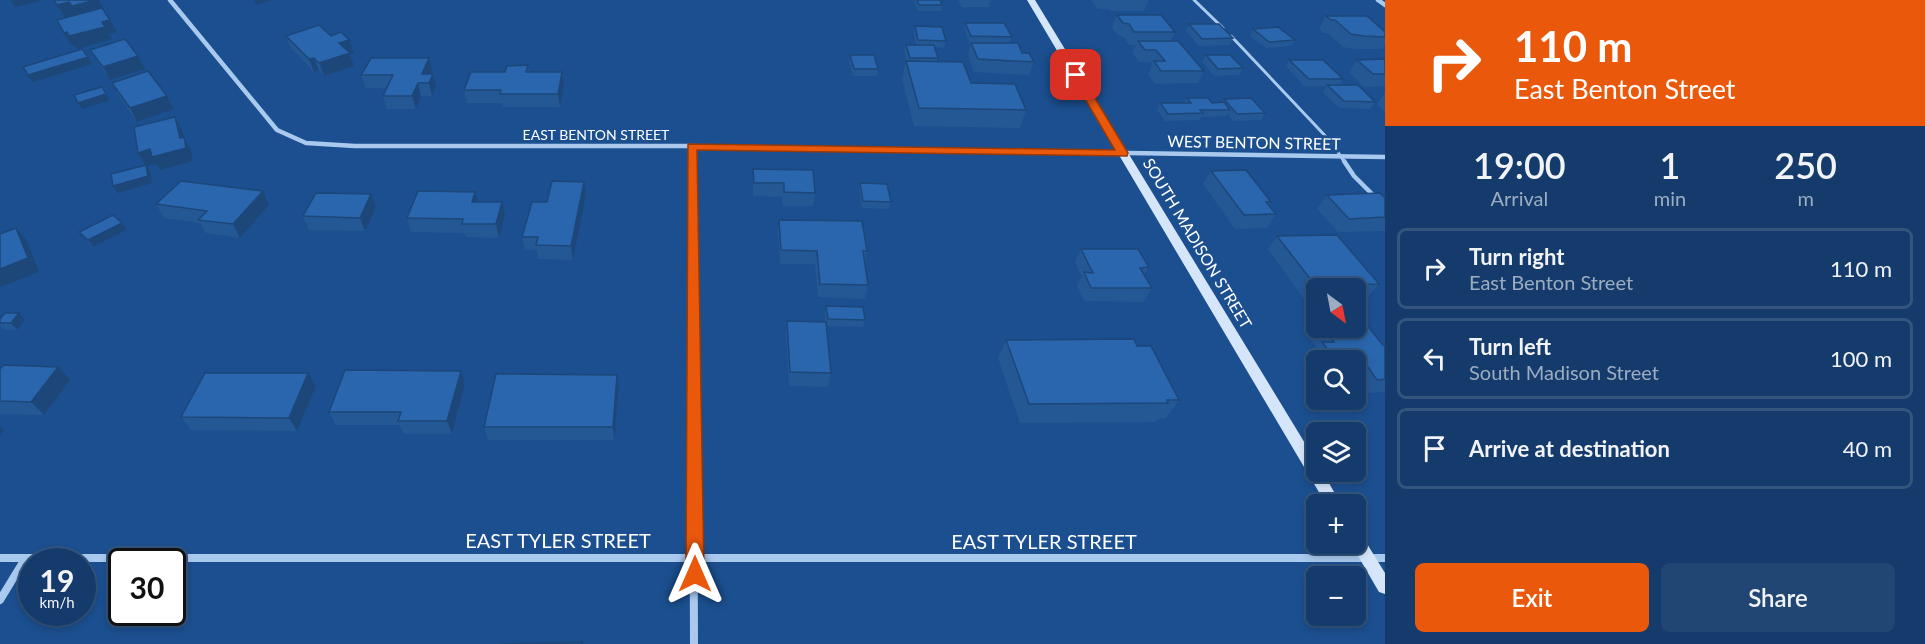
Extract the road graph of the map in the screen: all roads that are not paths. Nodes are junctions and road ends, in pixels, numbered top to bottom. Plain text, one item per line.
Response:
1 (170, 0) edge
2 (1031, 0) edge
3 (1194, 0) edge
4 (1378, 0) edge
5 (1385, 5) edge
6 (692, 146) junction
7 (1123, 153) junction
8 (1341, 157) junction
9 (1385, 157) edge
10 (1377, 200) edge
11 (1328, 494) edge
12 (1365, 554) edge
13 (695, 556) junction
14 (1367, 557) junction
15 (0, 558) edge
16 (1385, 558) edge
17 (18, 559) edge
18 (96, 559) edge
19 (18, 570) edge
20 (1385, 587) edge
21 (0, 600) edge
22 (694, 644) edge

1 - 6 street, EAST BENTON STREET
2 - 7 street, SOUTH MADISON STREET
3 - 8 lane
4 - 5 street
6 - 7 street, EAST BENTON STREET
6 - 13 street
7 - 8 street, WEST BENTON STREET
7 - 11 street, SOUTH MADISON STREET
8 - 9 street, WEST BENTON STREET
8 - 10 lane
12 - 14 street
13 - 14 street, EAST TYLER STREET
13 - 18 street, EAST TYLER STREET
13 - 22 street
14 - 16 street, EAST TYLER STREET
14 - 20 street
15 - 17 street, EAST TYLER STREET
19 - 21 street

